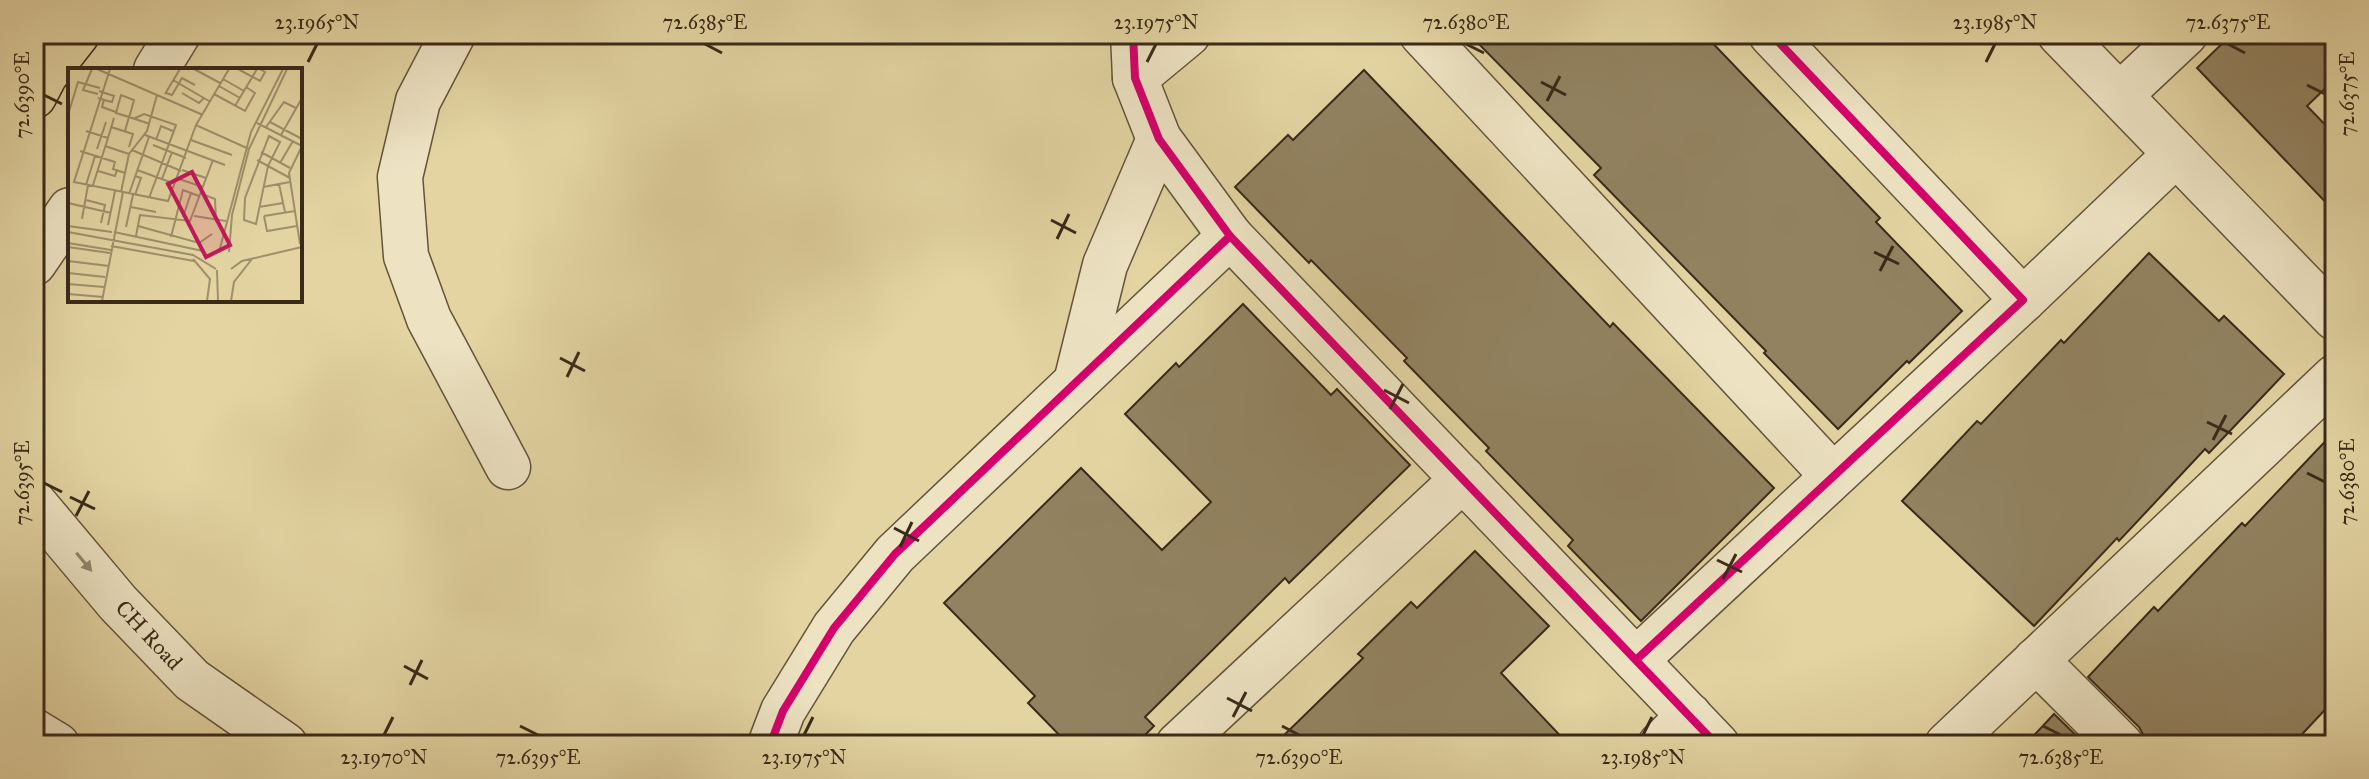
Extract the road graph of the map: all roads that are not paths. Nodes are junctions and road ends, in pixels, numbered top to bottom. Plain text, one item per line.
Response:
1 (77, 34) edge
2 (178, 34) edge
3 (453, 34) edge
4 (1133, 34) edge
5 (1188, 34) edge
6 (1422, 34) edge
7 (1771, 34) edge
8 (2060, 34) edge
9 (2185, 34) edge
10 (157, 68) edge
11 (1135, 78) junction
12 (2120, 95) junction
13 (34, 96) edge
14 (1159, 139) junction
15 (2176, 154) junction
16 (68, 213) edge
17 (1230, 236) junction
18 (34, 263) edge
19 (2023, 300) junction
20 (2335, 318) edge
21 (2335, 377) edge
22 (1076, 382) junction
23 (508, 467) dead end
24 (1833, 476) junction
25 (1463, 479) junction
26 (34, 503) edge
27 (1636, 660) junction
28 (2036, 660) junction
29 (34, 731) edge
30 (1689, 735) edge
31 (774, 743) edge
32 (57, 745) edge
33 (285, 745) edge
34 (1178, 745) edge
35 (1947, 745) edge
36 (2121, 745) edge

1 - 13 highway
2 - 10 street
3 - 23 street
4 - 11 street
5 - 11 street
6 - 24 street
7 - 19 street
8 - 12 street
9 - 12 street
11 - 14 street
12 - 15 street
14 - 17 street
14 - 22 street
15 - 19 street
15 - 20 street
16 - 18 street
17 - 22 street
17 - 25 street
19 - 24 street
21 - 28 street
22 - 31 street
24 - 27 street
25 - 27 street
25 - 34 street
26 -> 33 street, CH Road
27 - 30 street
28 - 35 street
28 - 36 street
29 - 32 street

